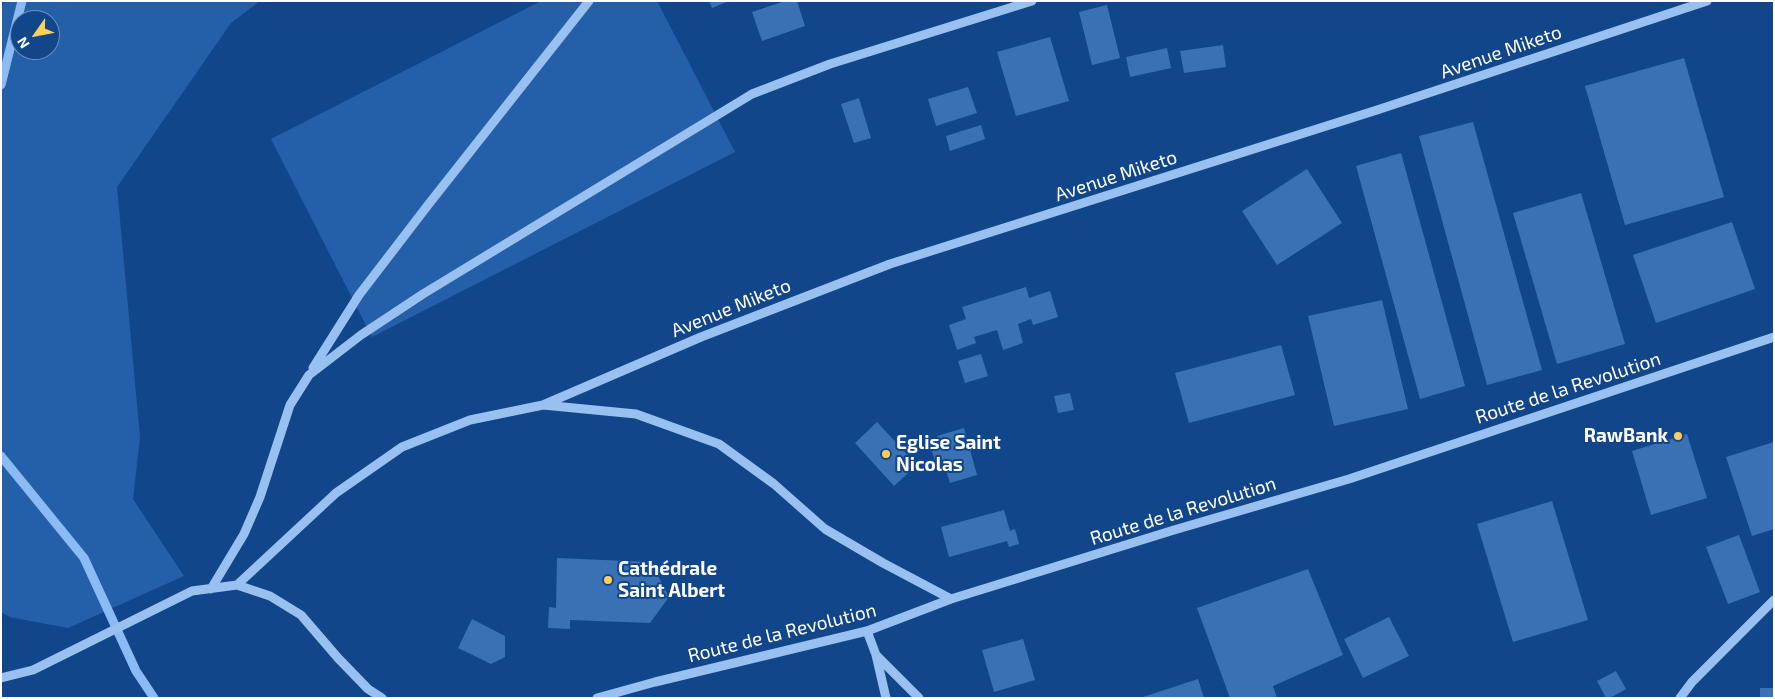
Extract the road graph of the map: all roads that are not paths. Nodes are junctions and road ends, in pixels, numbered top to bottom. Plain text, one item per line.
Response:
1 (589, 1) edge
2 (1032, 1) edge
3 (1707, 1) edge
4 (1774, 337) edge
5 (309, 375) junction
6 (543, 406) junction
7 (237, 585) junction
8 (211, 589) junction
9 (951, 599) junction
10 (1774, 600) edge
11 (867, 631) junction
12 (876, 655) junction
13 (1, 678) edge
14 (382, 698) edge
15 (597, 698) edge
16 (886, 698) edge
17 (919, 698) edge
18 (1680, 698) edge

1 - 5 street
2 - 5 street
3 - 6 street, Avenue Miketo
4 - 9 street, Route de la Revolution
5 - 8 street
6 - 7 street
6 - 9 street
7 - 8 street
7 - 14 street
8 - 13 street
9 - 11 street, Route de la Revolution
10 - 18 street
11 - 12 street
11 - 15 street, Route de la Revolution
12 - 16 street
12 - 17 street

